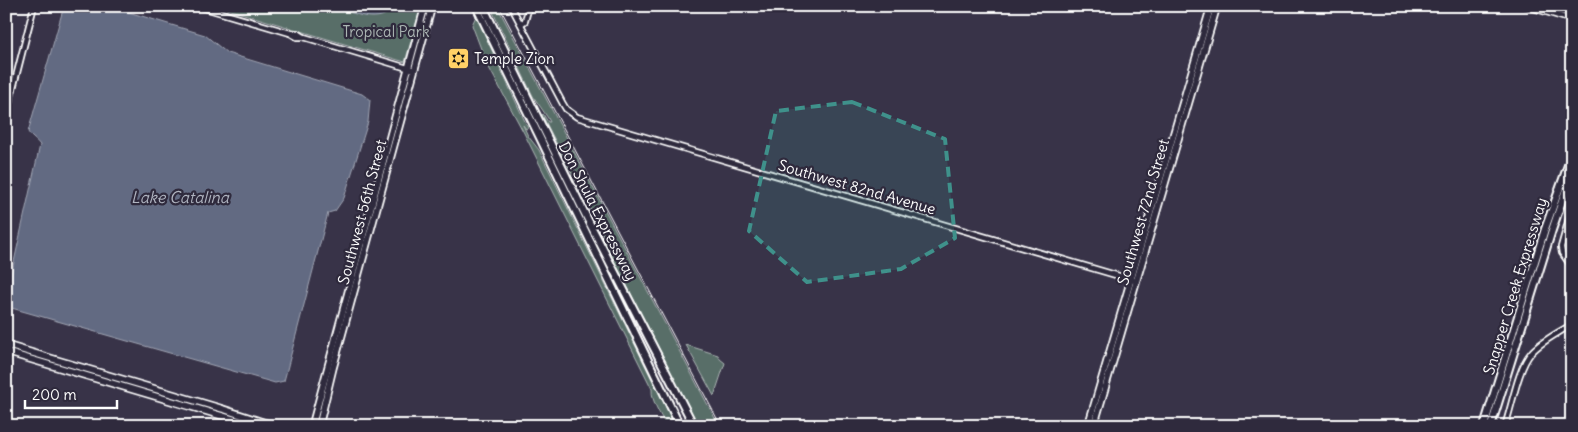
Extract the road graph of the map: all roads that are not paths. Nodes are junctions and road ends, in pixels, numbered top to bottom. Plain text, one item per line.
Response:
1 (34, 6) edge
2 (198, 6) edge
3 (425, 6) edge
4 (432, 6) edge
5 (476, 6) edge
6 (483, 6) edge
7 (511, 6) edge
8 (529, 6) edge
9 (1211, 6) edge
10 (1217, 6) edge
11 (1527, 6) edge
12 (1572, 20) edge
13 (521, 24) junction
14 (1206, 31) junction
15 (411, 69) junction
16 (6, 116) edge
17 (1572, 154) edge
18 (1572, 172) edge
19 (1572, 208) edge
20 (1572, 267) edge
21 (1133, 280) junction
22 (1572, 324) edge
23 (341, 330) junction
24 (6, 346) edge
25 (6, 352) edge
26 (90, 371) junction
27 (265, 424) edge
28 (256, 426) edge
29 (275, 426) edge
30 (312, 426) edge
31 (319, 426) edge
32 (680, 426) edge
33 (694, 426) edge
34 (1088, 426) edge
35 (1094, 426) edge
36 (1484, 426) edge
37 (1491, 426) edge
38 (1505, 426) edge

1 - 16 street
2 - 15 street
3 - 15 main road, Southwest 56th Street
4 - 15 main road, Southwest 56th Street
5 - 32 highway, Don Shula Expressway
6 - 33 highway, Don Shula Expressway
7 - 13 street
8 - 13 street
9 - 14 main road, Southwest 72nd Street
10 - 14 main road, Southwest 72nd Street
11 - 12 street
13 - 21 street, Southwest 82nd Avenue
14 - 21 main road, Southwest 72nd Street
15 - 23 main road, Southwest 56th Street
17 - 36 highway, Snapper Creek Expressway
18 - 37 highway, Snapper Creek Expressway
19 - 20 street
21 - 34 main road, Southwest 72nd Street
21 - 35 main road, Southwest 72nd Street
22 - 38 street
23 - 30 main road, Southwest 56th Street
23 - 31 main road, Southwest 56th Street
24 - 26 main road
25 - 26 main road
26 - 27 main road
26 - 28 main road
27 - 29 main road

